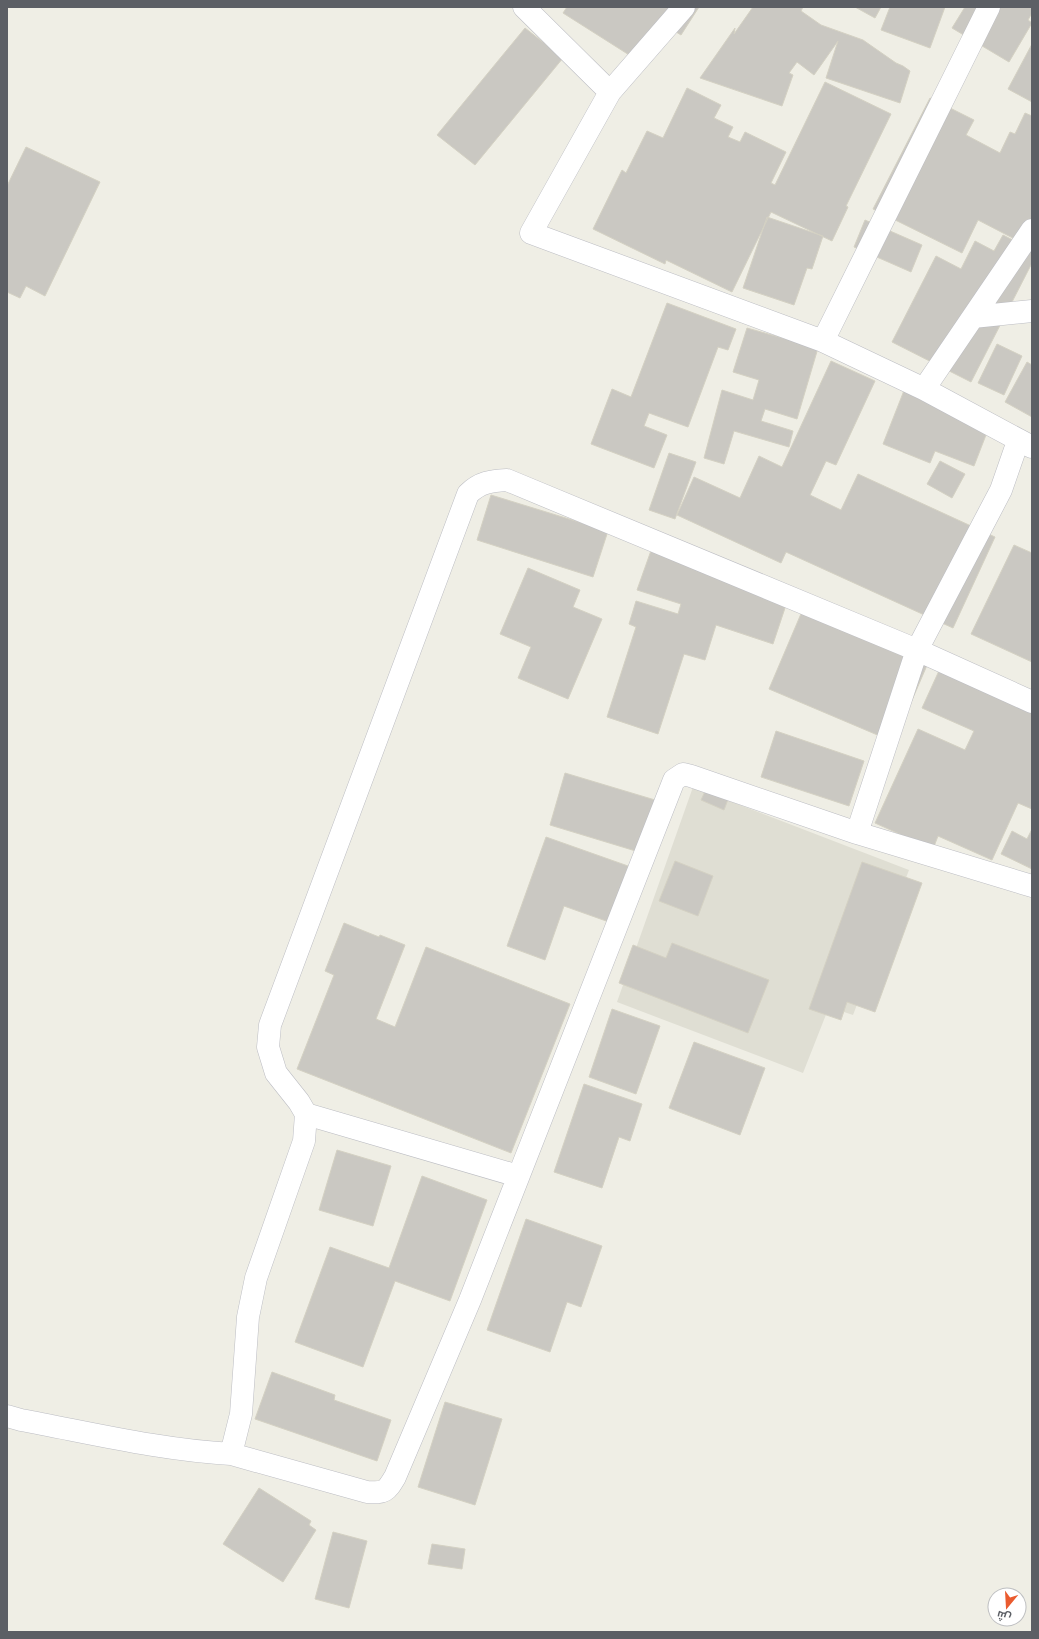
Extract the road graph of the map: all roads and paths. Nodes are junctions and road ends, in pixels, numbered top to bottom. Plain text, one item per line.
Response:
1 (524, 7) edge
2 (684, 7) edge
3 (989, 7) edge
4 (610, 92) junction
5 (1032, 230) edge
6 (1032, 311) edge
7 (973, 317) junction
8 (823, 341) junction
9 (924, 389) junction
10 (1025, 444) edge
11 (917, 650) junction
12 (1032, 702) edge
13 (857, 833) junction
14 (1032, 886) edge
15 (306, 1114) junction
16 (518, 1176) junction
17 (7, 1416) edge
18 (231, 1454) junction

1 - 4 street
2 - 4 street
3 - 8 street
4 - 8 street
5 - 7 street
6 - 7 street
7 - 9 street
8 - 9 street
9 - 10 street
10 - 11 street
11 - 12 street
11 - 13 street
11 - 15 street
13 - 14 street
13 - 16 street
15 - 16 street
15 - 18 street
16 - 18 street
17 - 18 street

